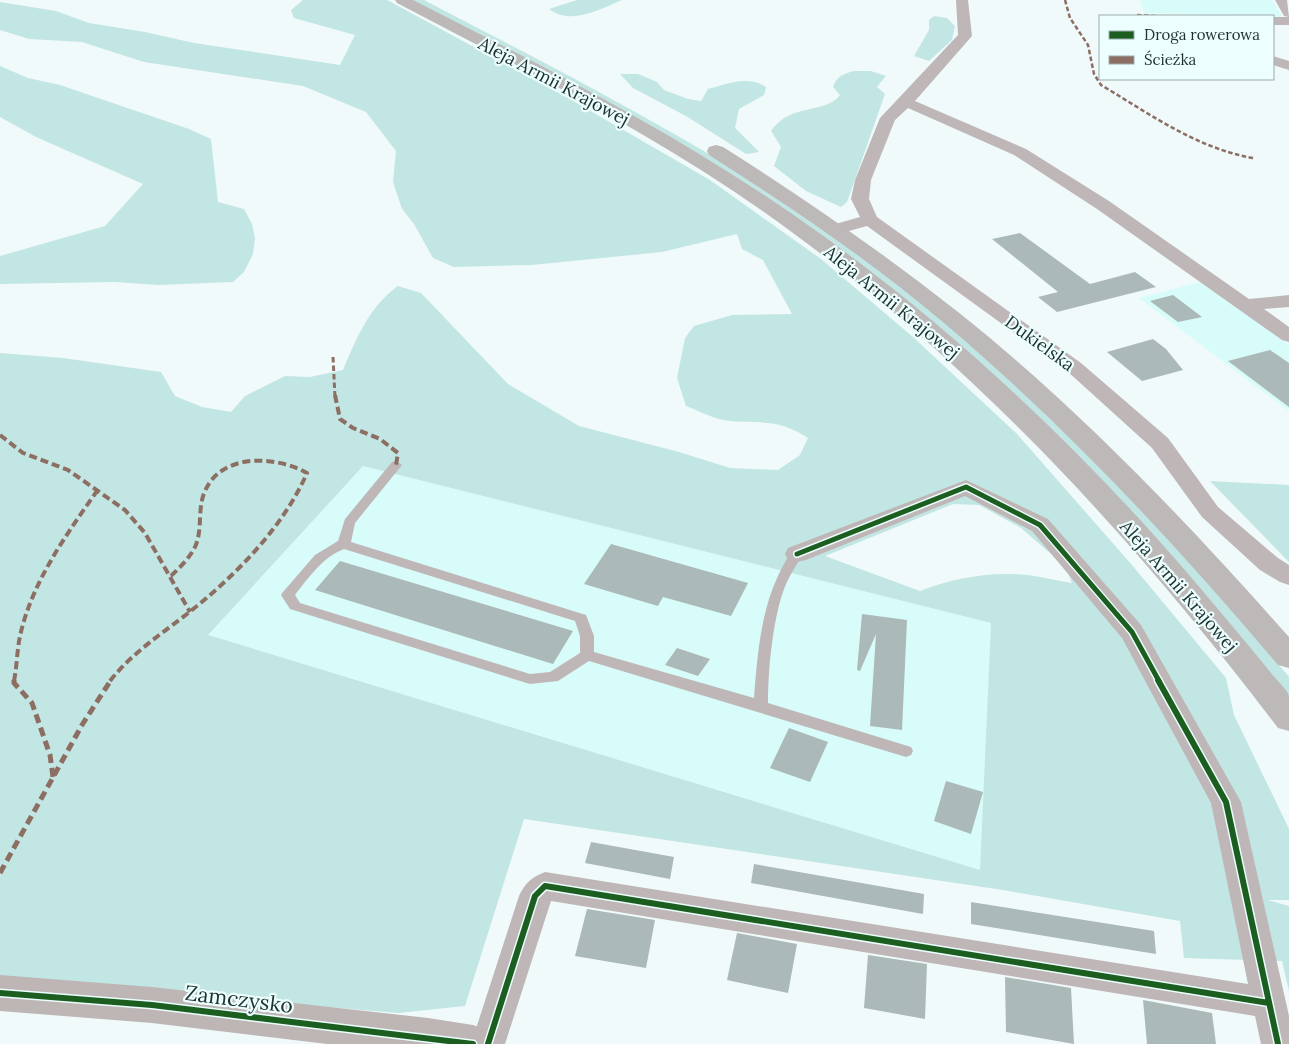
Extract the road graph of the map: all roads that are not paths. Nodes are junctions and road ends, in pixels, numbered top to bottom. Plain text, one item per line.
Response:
1 (402, 0) edge
2 (433, 0) edge
3 (962, 0) edge
4 (1281, 0) edge
5 (1289, 13) edge
6 (1274, 21) edge
7 (1289, 21) edge
8 (1274, 60) edge
9 (1289, 66) edge
10 (906, 102) junction
11 (870, 220) junction
12 (838, 229) junction
13 (1289, 302) edge
14 (1247, 304) junction
15 (1289, 336) edge
16 (396, 465) dead end
17 (344, 544) junction
18 (797, 554) joint
19 (1289, 576) edge
20 (587, 655) junction
21 (1289, 657) edge
22 (761, 706) junction
23 (1289, 719) edge
24 (906, 751) dead end
25 (0, 994) edge
26 (1269, 1003) junction
27 (473, 1044) edge
28 (488, 1044) edge
29 (1278, 1044) edge

1 - 23 main road, Aleja Armii Krajowej
2 - 12 main road, Aleja Armii Krajowej
3 - 10 street
4 - 5 street
6 - 7 street
8 - 9 street
10 - 11 street
10 - 14 street
11 - 12 street
11 - 19 street, Dukielska
12 - 21 main road, Aleja Armii Krajowej
13 - 14 street
14 - 15 street
16 - 17 lane
17 - 20 lane
17 - 20 lane
18 - 22 lane
18 - 26 street
20 - 22 lane
22 - 24 lane
25 - 27 street, Zamczysko
26 - 28 street
26 - 29 street

